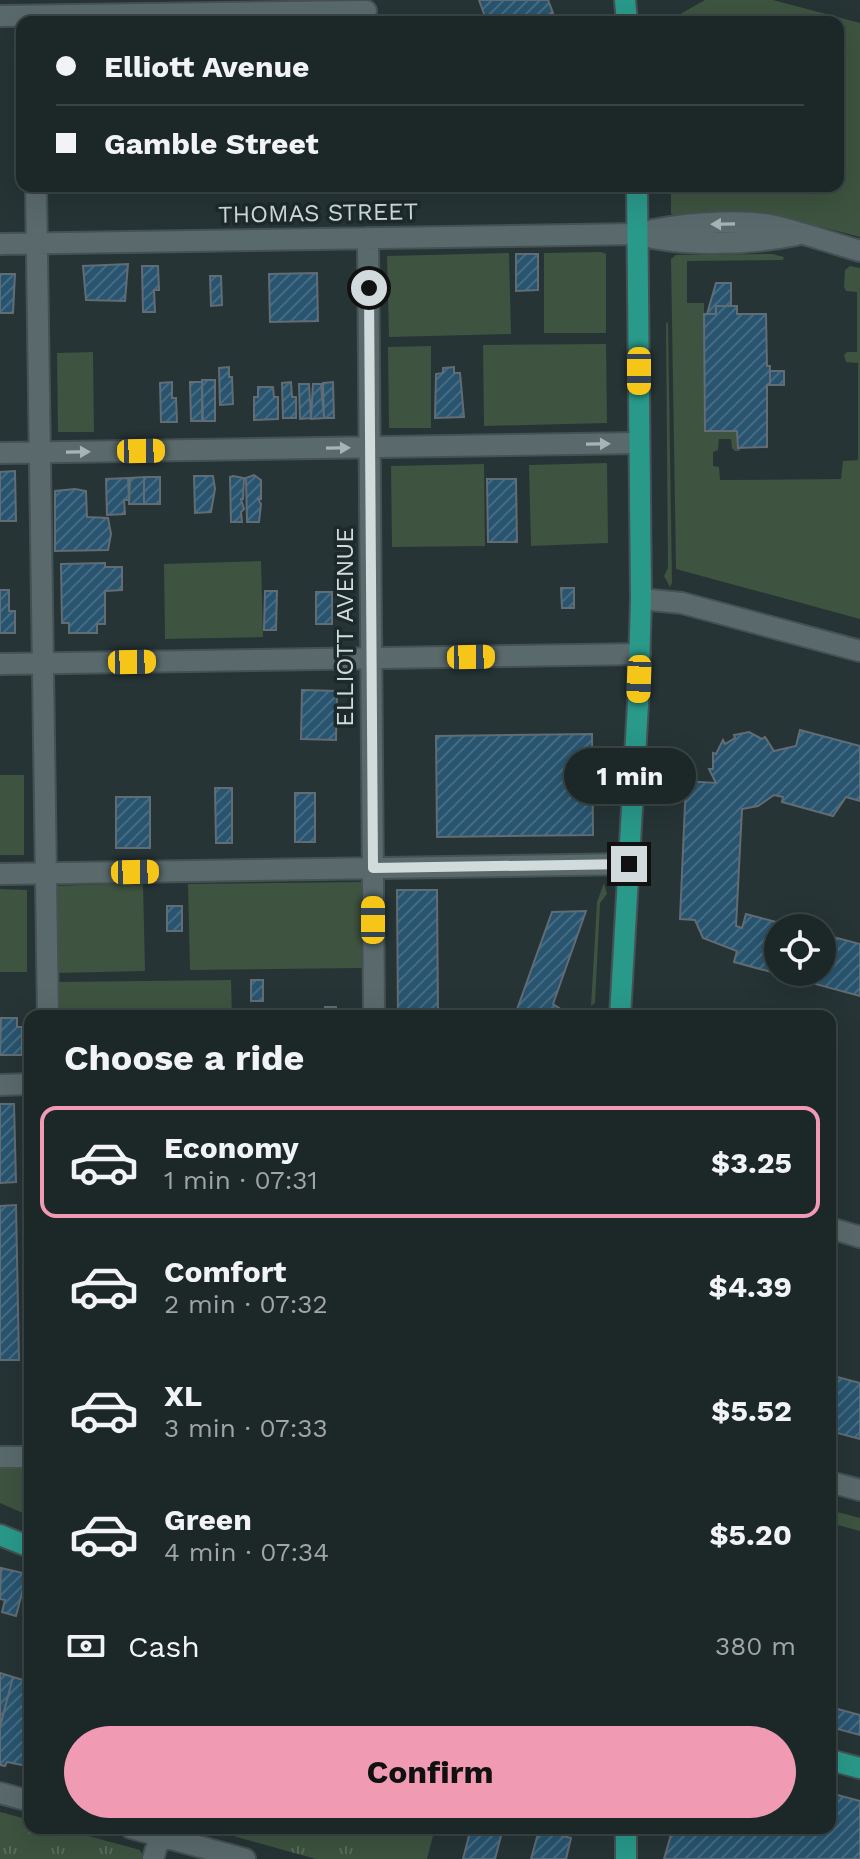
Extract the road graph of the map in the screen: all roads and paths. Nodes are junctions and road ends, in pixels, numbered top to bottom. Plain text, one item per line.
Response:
1 (366, 11) edge
2 (34, 12) edge
3 (0, 16) edge
4 (36, 192) edge
5 (637, 192) edge
6 (637, 234) junction
7 (368, 238) junction
8 (0, 244) edge
9 (37, 244) junction
10 (860, 251) edge
11 (639, 443) junction
12 (370, 447) junction
13 (0, 453) edge
14 (40, 453) junction
15 (641, 599) junction
16 (860, 651) edge
17 (640, 654) junction
18 (371, 658) junction
19 (43, 663) junction
20 (0, 664) edge
21 (629, 864) junction
22 (373, 868) junction
23 (46, 873) junction
24 (0, 874) edge
25 (48, 1010) edge
26 (374, 1010) edge
27 (620, 1010) edge
28 (24, 1084) edge
29 (0, 1085) edge
30 (836, 1230) edge
31 (860, 1237) edge
32 (0, 1457) edge
33 (24, 1457) edge
34 (836, 1484) edge
35 (860, 1490) edge
36 (0, 1535) edge
37 (24, 1545) edge
38 (836, 1762) edge
39 (860, 1768) edge
40 (0, 1793) edge
41 (24, 1799) edge
42 (160, 1834) edge
43 (167, 1834) edge
44 (626, 1834) edge
45 (153, 1859) edge
46 (245, 1859) edge
47 (626, 1859) edge

1 - 2 street
2 - 3 street
4 - 9 street
5 - 6 main road
6 - 7 street, THOMAS STREET
6 - 10 street, THOMAS STREET
6 - 11 main road
7 - 9 street, THOMAS STREET
7 - 12 street, ELLIOTT AVENUE
8 - 9 street, THOMAS STREET
9 - 14 street
12 -> 11 street
11 - 15 main road
14 -> 12 street
12 - 18 street, ELLIOTT AVENUE
13 - 14 street
14 - 19 street
15 - 16 street
15 - 17 main road
17 - 18 street
17 - 21 main road
18 - 19 street
18 - 22 street, ELLIOTT AVENUE
19 - 20 street
19 - 23 street
21 - 22 street
21 - 27 main road
22 - 23 street
22 - 26 street, ELLIOTT AVENUE
23 - 24 street
23 - 25 street
28 - 29 street
30 - 31 street
32 - 33 street
34 - 35 street
36 - 37 main road
38 - 39 main road
40 - 41 street
42 - 45 street
43 - 46 street
44 - 47 main road

